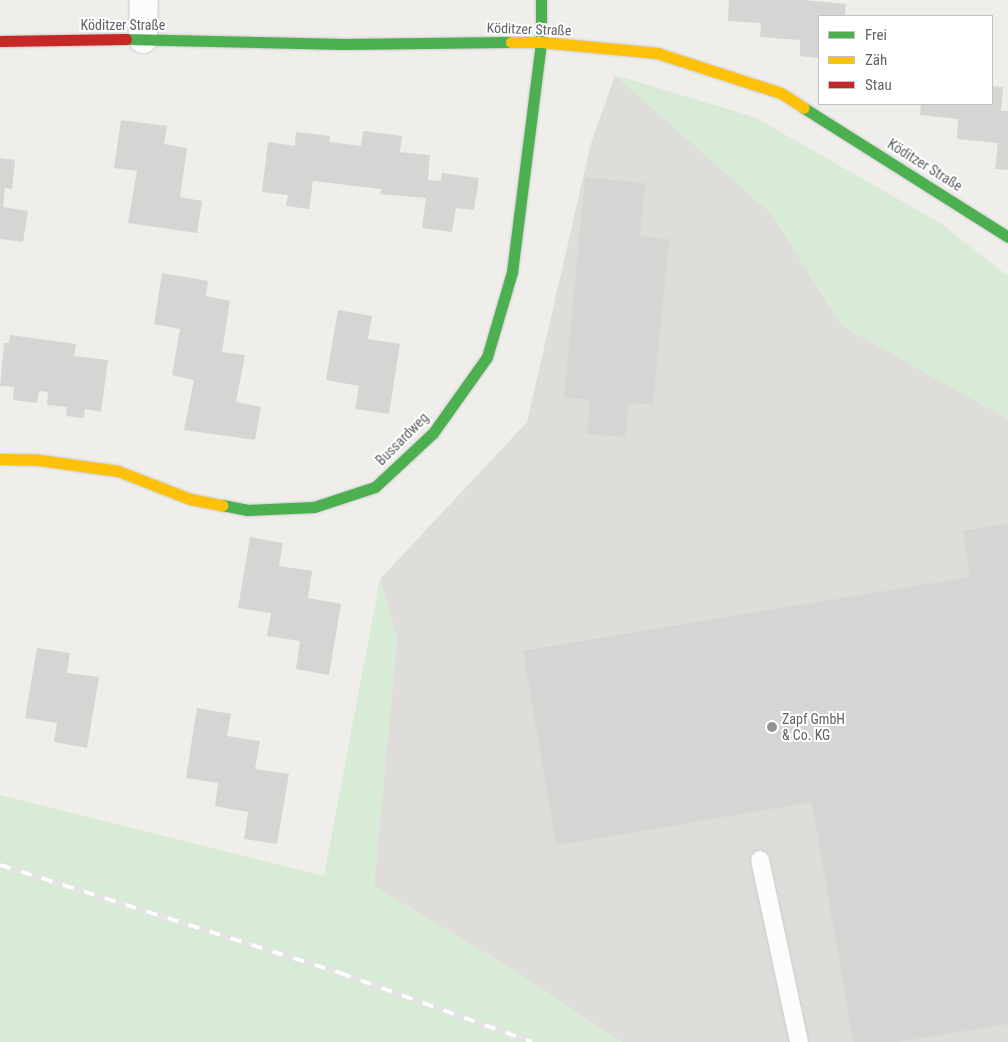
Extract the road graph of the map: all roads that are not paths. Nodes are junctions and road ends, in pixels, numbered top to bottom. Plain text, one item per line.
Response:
1 (144, 0) edge
2 (540, 0) edge
3 (143, 39) junction
4 (0, 41) edge
5 (541, 42) junction
6 (1008, 237) edge
7 (0, 459) edge
8 (760, 860) dead end
9 (799, 1042) edge

1 - 3 street
2 - 5 street, Bussardweg
3 - 4 street, Köditzer Straße
3 - 5 street, Köditzer Straße
5 - 6 street, Köditzer Straße
5 - 7 street, Bussardweg
8 - 9 lane

